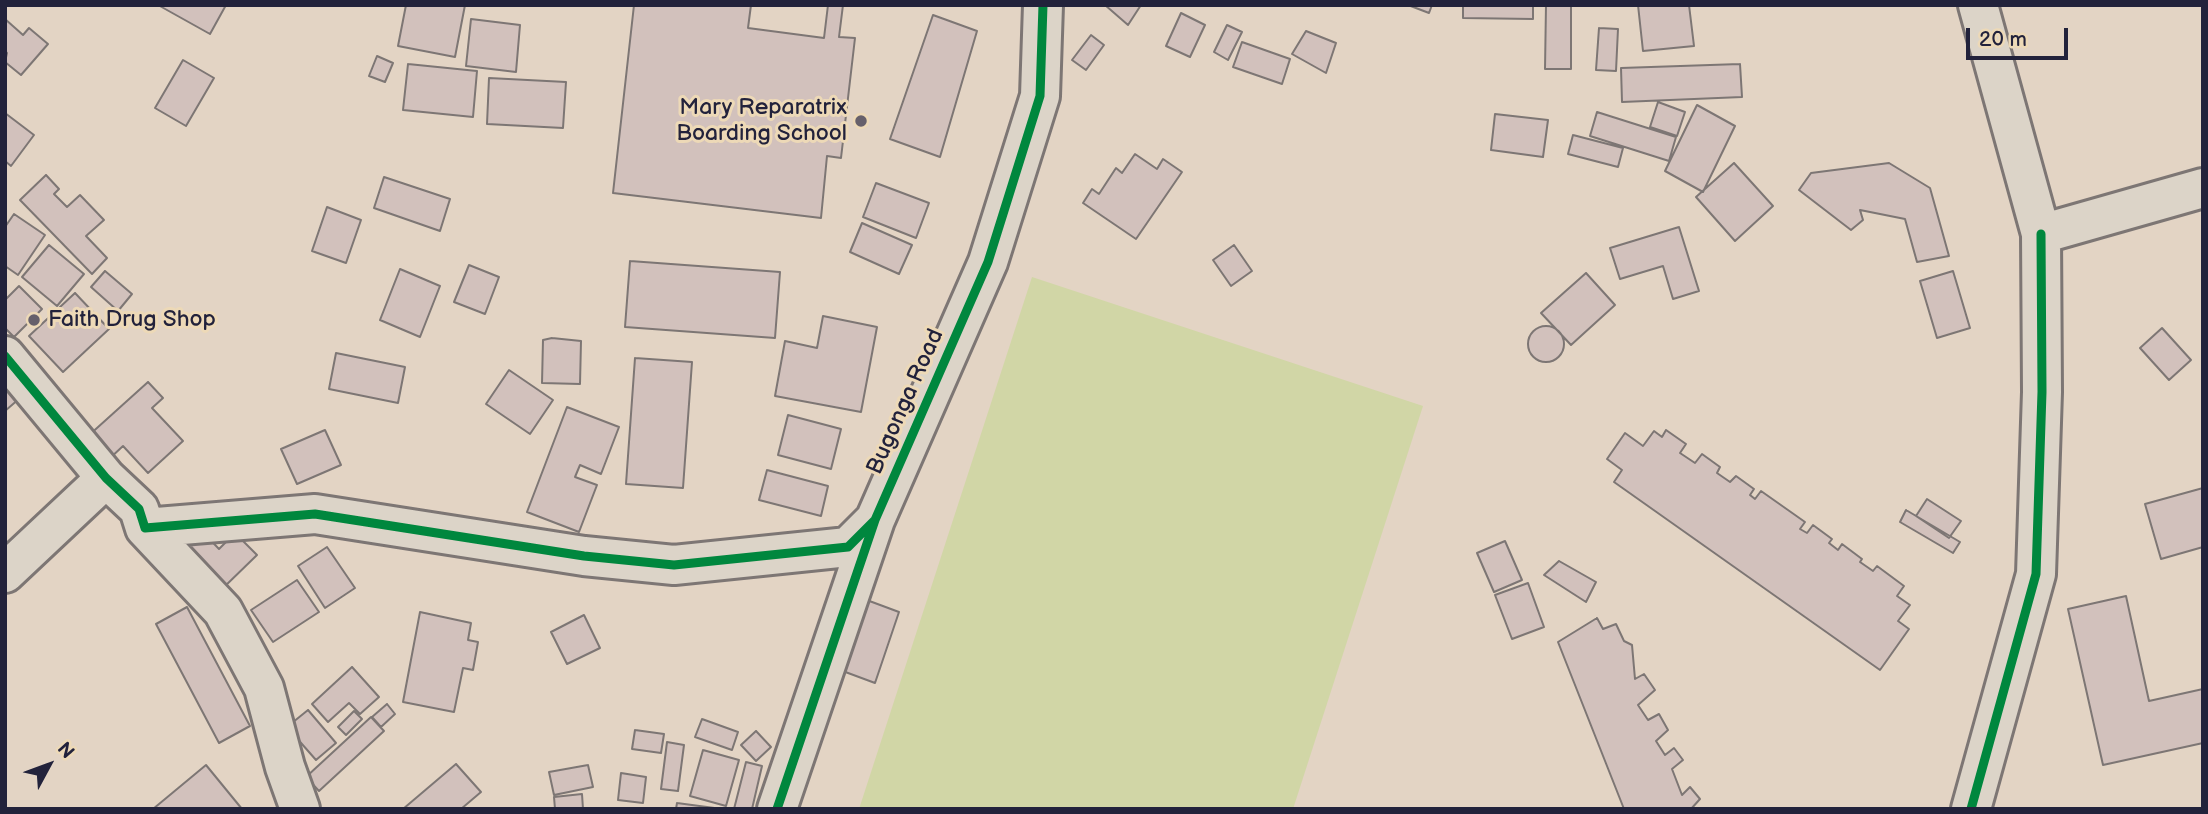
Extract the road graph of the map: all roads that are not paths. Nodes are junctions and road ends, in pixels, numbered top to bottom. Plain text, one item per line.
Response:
1 (1043, 5) edge
2 (1978, 5) edge
3 (2203, 188) edge
4 (2041, 234) junction
5 (5, 356) edge
6 (106, 478) junction
7 (875, 520) junction
8 (145, 528) junction
9 (5, 573) edge
10 (300, 809) edge
11 (777, 809) edge
12 (1971, 809) edge

1 - 7 street, Bugonga Road
2 - 4 street
3 - 4 street
4 - 12 street
5 - 6 street
6 - 8 street
6 - 9 street
7 - 8 street
7 - 11 street, Bugonga Road
8 - 10 street

